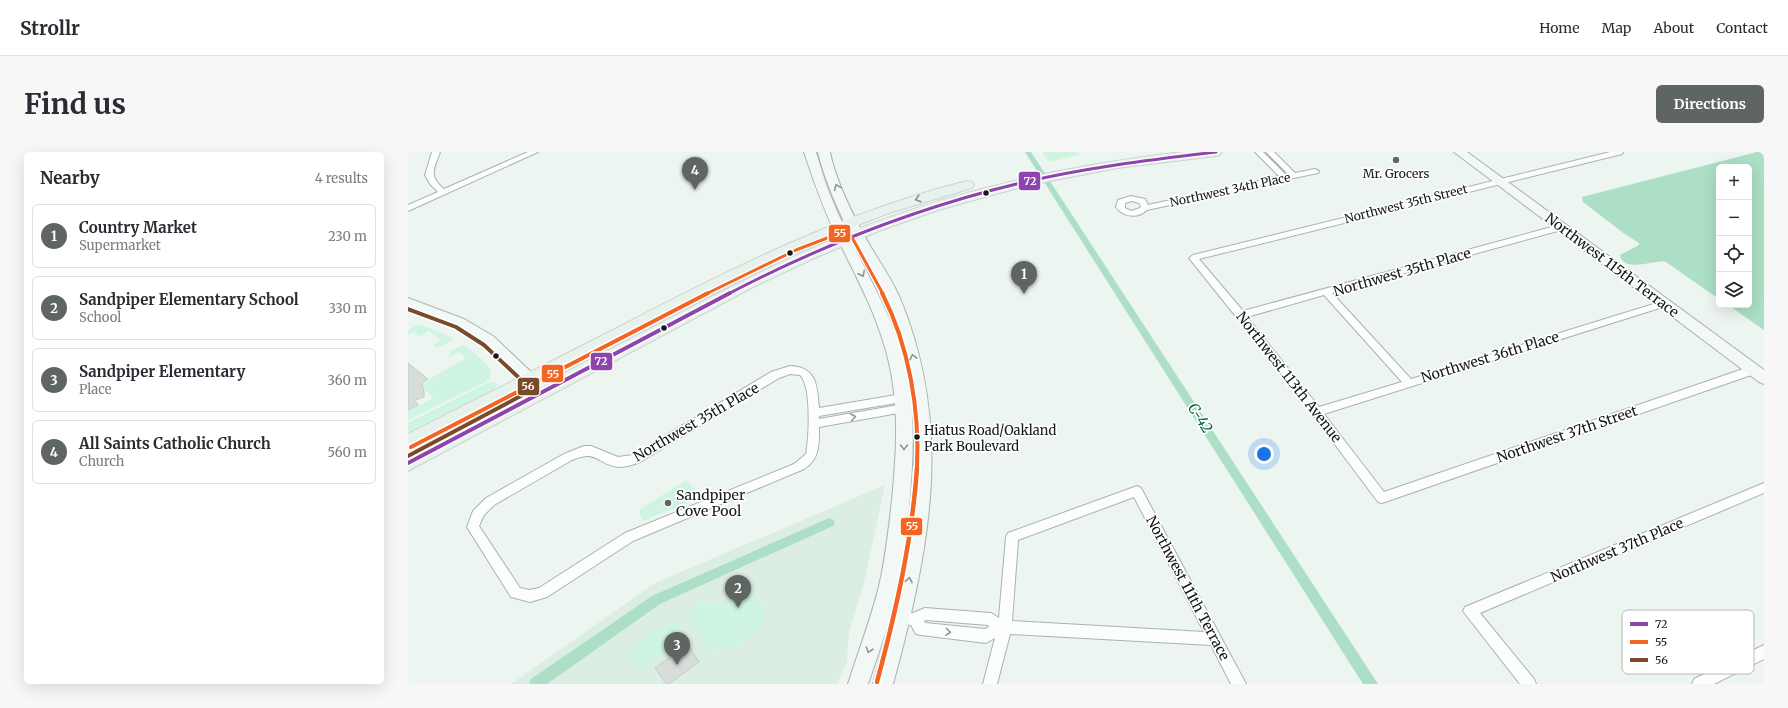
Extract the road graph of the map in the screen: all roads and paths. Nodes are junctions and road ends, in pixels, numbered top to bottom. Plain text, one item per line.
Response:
1 (436, 152) edge
2 (534, 152) edge
3 (810, 152) edge
4 (824, 152) edge
5 (1128, 152) edge
6 (1216, 152) edge
7 (1258, 152) edge
8 (1270, 152) edge
9 (1460, 152) edge
10 (1619, 152) edge
11 (521, 155) edge
12 (1066, 169) junction
13 (1315, 171) dead end
14 (1294, 176) junction
15 (1285, 178) junction
16 (1499, 181) junction
17 (443, 192) junction
18 (408, 208) edge
19 (1145, 208) dead end
20 (1562, 227) junction
21 (847, 231) junction
22 (1193, 258) joint
23 (1327, 293) junction
24 (408, 303) edge
25 (1664, 304) junction
26 (1241, 315) junction
27 (1753, 370) junction
28 (1764, 378) edge
29 (1409, 383) junction
30 (536, 385) junction
31 (922, 400) junction
32 (903, 403) junction
33 (1317, 412) junction
34 (814, 418) junction
35 (408, 442) edge
36 (408, 463) edge
37 (1764, 488) edge
38 (1382, 498) joint
39 (880, 617) junction
40 (908, 619) junction
41 (1002, 628) junction
42 (1216, 639) junction
43 (1764, 652) edge
44 (1754, 657) edge
45 (1719, 674) edge
46 (858, 684) edge
47 (883, 684) edge
48 (990, 684) edge
49 (1239, 684) edge
50 (1529, 684) edge
51 (1699, 684) edge

1 - 17 street
2 - 11 street
3 - 21 main road
21 -> 4 main road
5 - 12 main road
6 - 12 main road
7 - 15 street
8 - 14 street
9 - 16 main road, Northwest 115th Terrace
10 - 16 street, Northwest 35th Street
11 - 17 street
12 - 21 main road
13 - 14 street, Northwest 34th Place
14 - 15 street, Northwest 34th Place
15 - 19 street, Northwest 34th Place
16 - 20 main road, Northwest 115th Terrace
16 - 22 street, Northwest 35th Street
17 - 18 street
20 - 23 street, Northwest 35th Place
20 - 25 main road, Northwest 115th Terrace
21 - 30 main road
31 -> 21 main road
21 -> 32 main road
22 - 26 street, Northwest 113th Avenue
23 - 26 street, Northwest 35th Place
23 - 29 street
24 - 30 main road
25 - 27 main road, Northwest 115th Terrace
25 - 29 street, Northwest 36th Place
26 - 33 street, Northwest 113th Avenue
27 - 28 main road, Northwest 115th Terrace
27 - 38 street, Northwest 37th Street
29 - 33 street, Northwest 36th Place
30 - 35 main road
30 - 36 main road
31 - 32 street
40 -> 31 main road
32 - 34 street
32 -> 39 main road
33 - 38 street, Northwest 113th Avenue
34 - 34 street, Northwest 35th Place
37 - 50 street, Northwest 37th Place
39 - 40 street
39 -> 46 main road
40 - 41 street
40 - 47 main road
41 - 42 street
41 - 42 street, Northwest 111th Terrace
41 - 48 street
42 - 49 street, Northwest 111th Terrace
43 - 44 street
45 - 51 street

